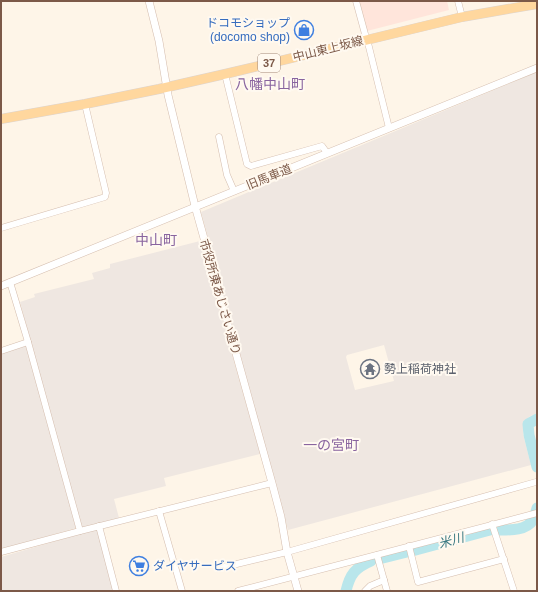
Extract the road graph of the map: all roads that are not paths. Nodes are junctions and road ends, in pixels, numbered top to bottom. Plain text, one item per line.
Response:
1 (149, 1) edge
2 (356, 1) edge
3 (458, 1) edge
4 (537, 4) edge
5 (462, 17) junction
6 (367, 40) junction
7 (537, 68) edge
8 (225, 74) junction
9 (167, 87) junction
10 (85, 104) junction
11 (1, 118) edge
12 (389, 128) junction
13 (219, 137) dead end
14 (327, 153) junction
15 (234, 190) junction
16 (195, 206) junction
17 (1, 228) edge
18 (10, 282) junction
19 (1, 286) edge
20 (28, 342) junction
21 (1, 351) edge
22 (536, 482) edge
23 (272, 483) junction
24 (159, 511) junction
25 (535, 513) edge
26 (492, 524) junction
27 (99, 526) junction
28 (80, 531) junction
29 (409, 546) junction
30 (1, 552) edge
31 (287, 552) junction
32 (377, 555) junction
33 (504, 559) junction
34 (220, 568) dead end
35 (294, 576) junction
36 (384, 580) junction
37 (116, 591) edge
38 (182, 591) edge
39 (238, 591) edge
40 (298, 591) edge
41 (365, 591) edge
42 (387, 591) edge
43 (514, 591) edge

1 - 9 street, 市役所東あじさい通り
2 - 6 street
3 - 5 street
4 - 5 main road, 中山東上坂線 / 37
5 - 6 main road, 中山東上坂線 / 37
6 - 8 main road, 中山東上坂線 / 37
6 - 12 street
7 - 12 street, 旧馬車道
8 - 9 main road, 中山東上坂線 / 37
8 - 14 street
9 - 10 main road, 中山東上坂線 / 37
9 - 16 street, 市役所東あじさい通り
10 - 11 main road, 中山東上坂線 / 37
10 - 17 street
12 - 14 street, 旧馬車道
13 - 15 street
14 - 15 street, 旧馬車道
15 - 16 street, 旧馬車道
16 - 18 street, 旧馬車道
16 - 23 street, 市役所東あじさい通り
18 - 19 street, 旧馬車道
18 - 20 street
20 - 21 street
20 - 28 street
22 - 31 street
23 - 24 street
23 - 31 street, 市役所東あじさい通り
24 - 27 street
24 - 38 street
25 - 26 street
26 - 29 street
26 - 33 street
27 - 28 street
27 - 37 street
28 - 30 street
29 - 32 street
29 - 33 street
31 - 34 street
31 - 35 street, 市役所東あじさい通り
32 - 35 street
32 - 36 street
33 - 43 street
35 - 39 street
35 - 40 street, 市役所東あじさい通り
36 - 41 street
36 - 42 street

